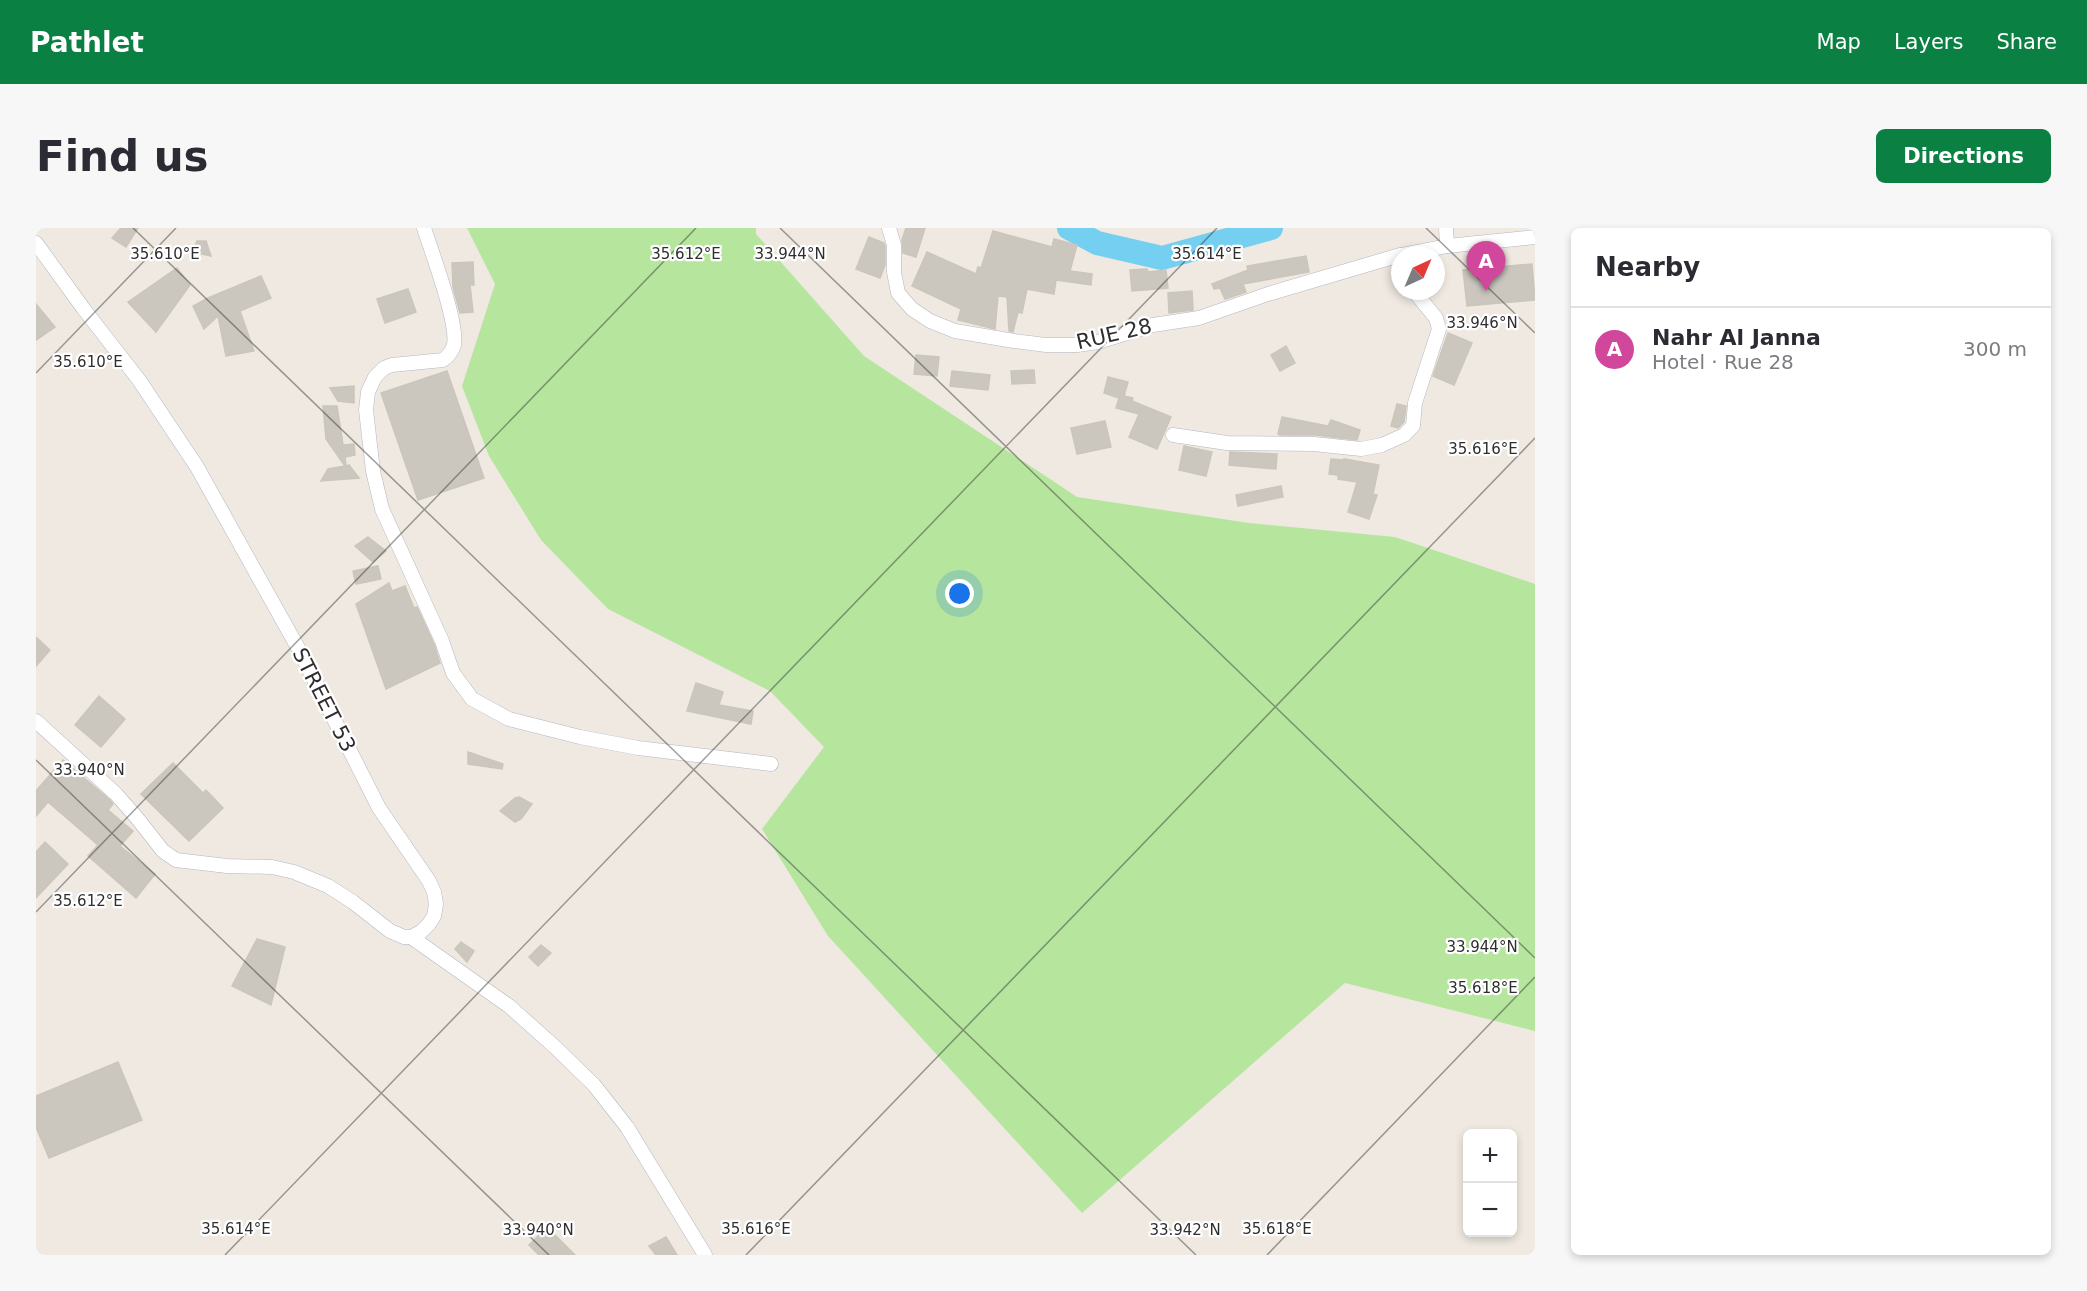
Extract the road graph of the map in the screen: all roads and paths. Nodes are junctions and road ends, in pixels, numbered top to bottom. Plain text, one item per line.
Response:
1 (424, 228) edge
2 (889, 228) edge
3 (1446, 228) edge
4 (1535, 237) edge
5 (36, 243) edge
6 (1447, 246) joint
7 (1391, 258) edge
8 (1421, 300) edge
9 (1173, 435) dead end
10 (36, 721) edge
11 (771, 764) dead end
12 (411, 937) junction
13 (705, 1255) edge

1 - 11 street
2 - 7 street, RUE 28
3 - 6 street
4 - 6 street, RUE 28
5 - 12 street, STREET 53
8 - 9 street
10 - 12 street
12 - 13 street

